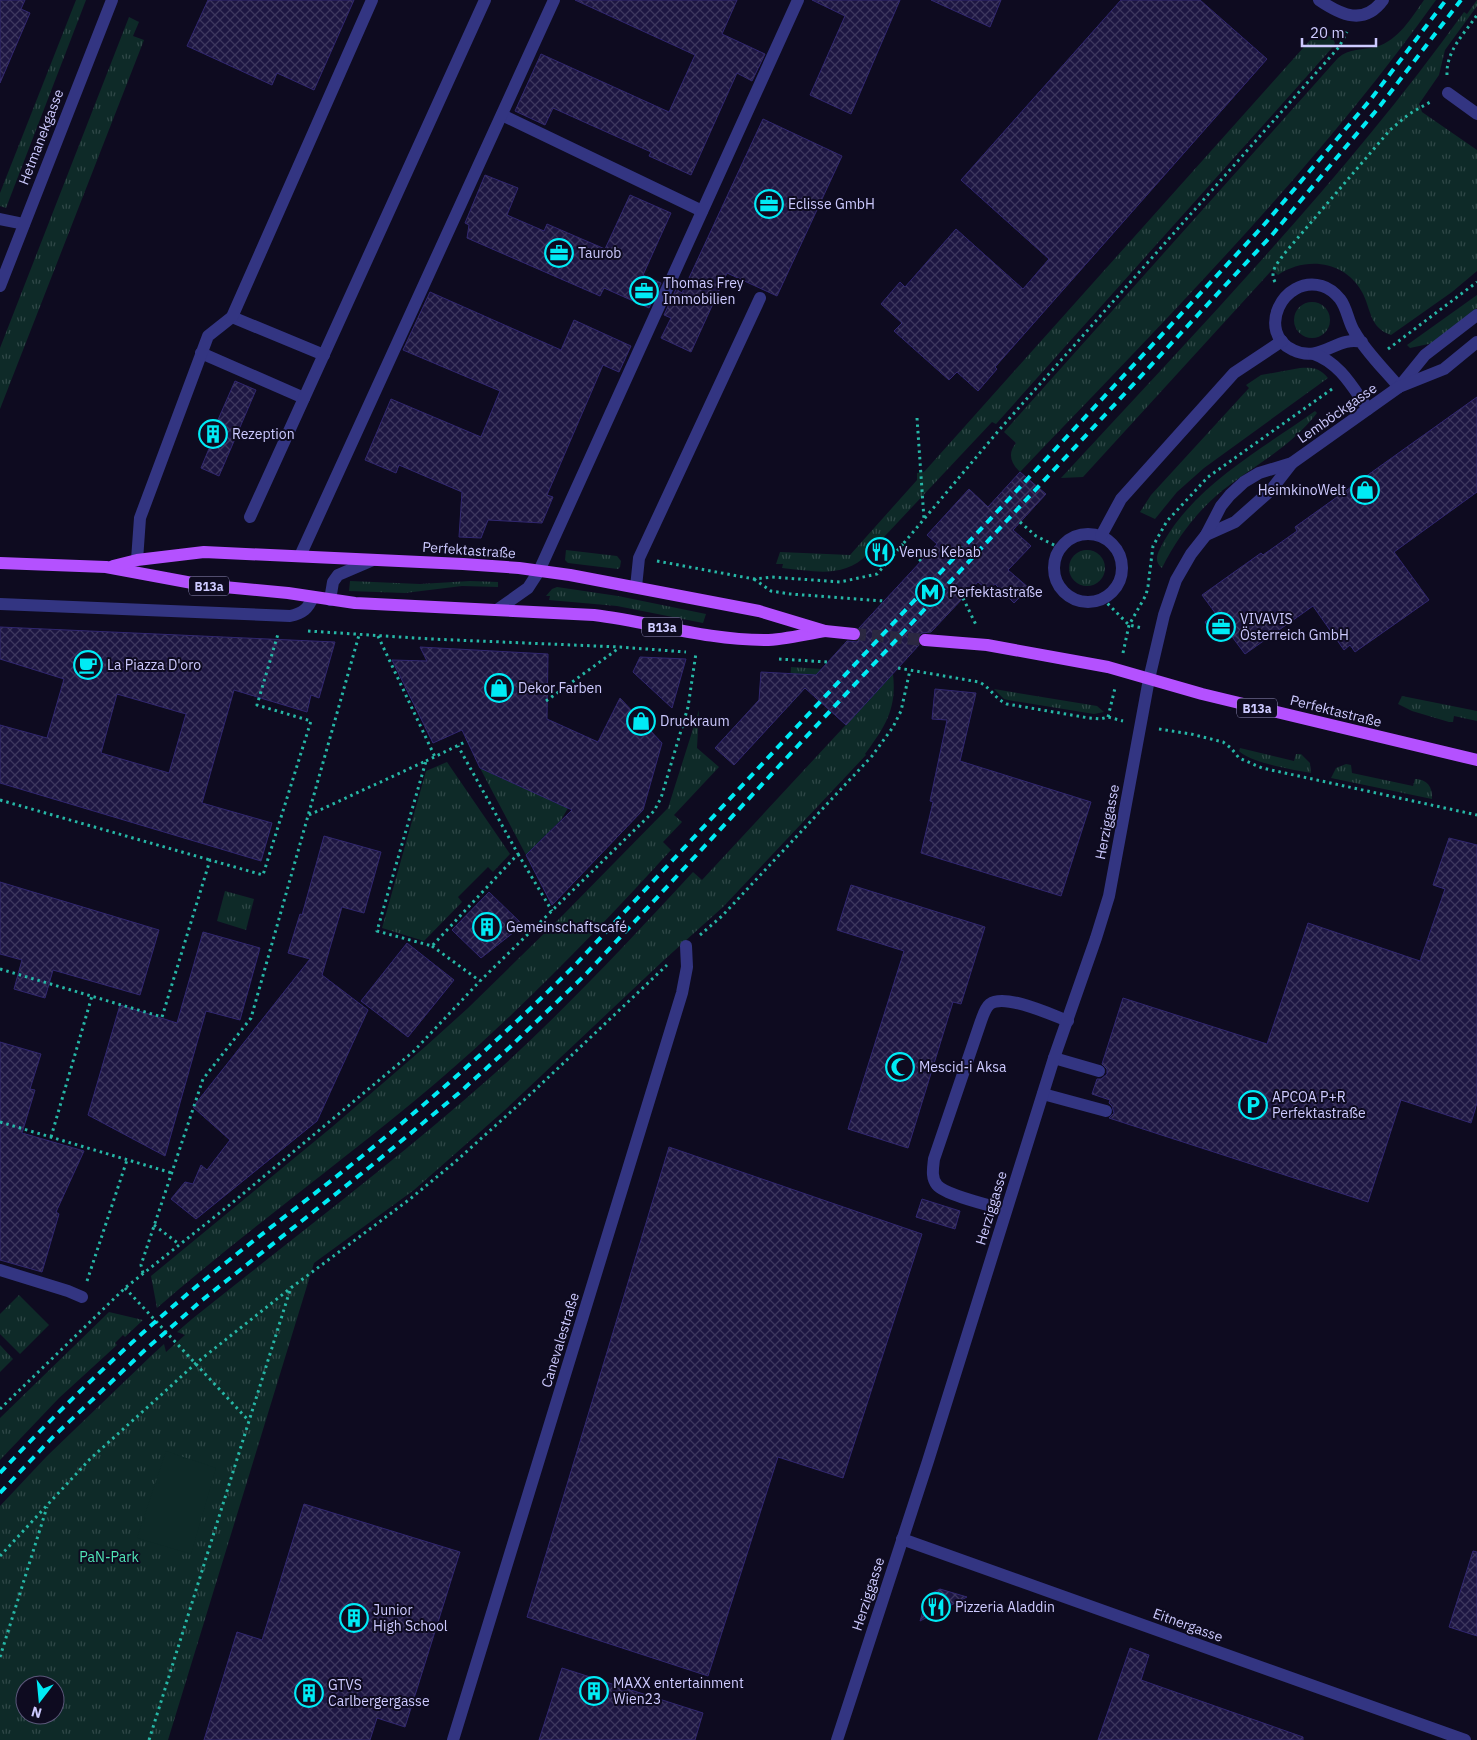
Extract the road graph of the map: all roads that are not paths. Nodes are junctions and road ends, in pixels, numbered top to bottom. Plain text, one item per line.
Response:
1 (112, 0) edge
2 (372, 0) edge
3 (484, 0) edge
4 (554, 0) edge
5 (798, 0) edge
6 (1319, 0) edge
7 (1382, 0) edge
8 (1448, 93) road end
9 (1477, 114) edge
10 (502, 116) junction
11 (702, 210) junction
12 (0, 219) edge
13 (24, 224) junction
14 (0, 286) edge
15 (760, 298) dead end
16 (1477, 315) edge
17 (232, 317) junction
18 (1282, 341) junction
19 (1362, 342) junction
20 (1477, 342) edge
21 (201, 352) junction
22 (1314, 354) junction
23 (324, 356) junction
24 (1399, 388) junction
25 (304, 398) junction
26 (1368, 409) junction
27 (1292, 463) junction
28 (250, 517) dead end
29 (1206, 535) junction
30 (1100, 536) junction
31 (300, 556) junction
32 (138, 560) junction
33 (373, 560) junction
34 (0, 563) edge
35 (106, 567) junction
36 (538, 571) junction
37 (636, 587) junction
38 (313, 597) junction
39 (330, 600) junction
40 (0, 604) edge
41 (497, 610) junction
42 (826, 631) junction
43 (854, 634) tunnel mouth
44 (925, 640) tunnel mouth
45 (1149, 679) junction
46 (1477, 760) edge
47 (686, 946) road end
48 (1068, 1021) junction
49 (1054, 1058) junction
50 (1100, 1071) dead end
51 (1043, 1094) junction
52 (1106, 1111) dead end
53 (1006, 1210) junction
54 (0, 1270) edge
55 (82, 1297) road end
56 (902, 1539) junction
57 (453, 1740) edge
58 (837, 1740) edge
59 (1465, 1740) edge

1 - 13 street, Hetmanekgasse
2 - 17 street
3 - 23 street
4 - 10 street
5 - 11 street
6 - 7 street
8 - 9 street
10 - 11 street
10 - 31 street
11 - 36 street
12 - 13 street
13 - 14 street, Hetmanekgasse
15 - 37 street
16 - 24 street, Lemböckgasse
17 - 21 street
17 - 23 street
18 - 19 street
18 - 22 street
18 - 30 street
19 - 22 street
19 - 24 street
20 - 24 street, Lemböckgasse
21 - 25 street
21 - 32 street
22 - 26 street
23 - 25 street
24 - 26 street, Lemböckgasse
25 - 28 street
26 - 27 street, Lemböckgasse
27 - 29 street, Lemböckgasse
27 - 29 street, Lemböckgasse
29 - 45 street, Lemböckgasse
30 - 30 street
31 - 32 main road, Perfektastraße / B13a
31 - 33 main road, Perfektastraße / B13a
32 - 35 main road, Perfektastraße / B13a
33 - 36 main road, Perfektastraße / B13a
33 - 39 street
34 - 35 main road, Perfektastraße / B13a
35 - 38 main road, Perfektastraße / B13a
36 - 37 main road, Perfektastraße / B13a
36 - 41 street
37 - 42 main road, Perfektastraße / B13a
38 - 39 main road, Perfektastraße / B13a
38 - 40 street
39 - 41 main road, Perfektastraße / B13a
41 - 42 main road, Perfektastraße / B13a
42 - 43 main road, Perfektastraße / B13a
44 - 45 main road, Perfektastraße / B13a
45 - 46 main road, Perfektastraße / B13a
45 - 48 street, Herziggasse
47 - 57 street, Canevalestraße
48 - 49 street, Herziggasse
48 - 53 street
49 - 50 street
49 - 51 street, Herziggasse
51 - 52 street
51 - 53 street, Herziggasse
53 - 56 street, Herziggasse
54 - 55 street
56 - 58 street, Herziggasse
56 - 59 street, Eitnergasse

